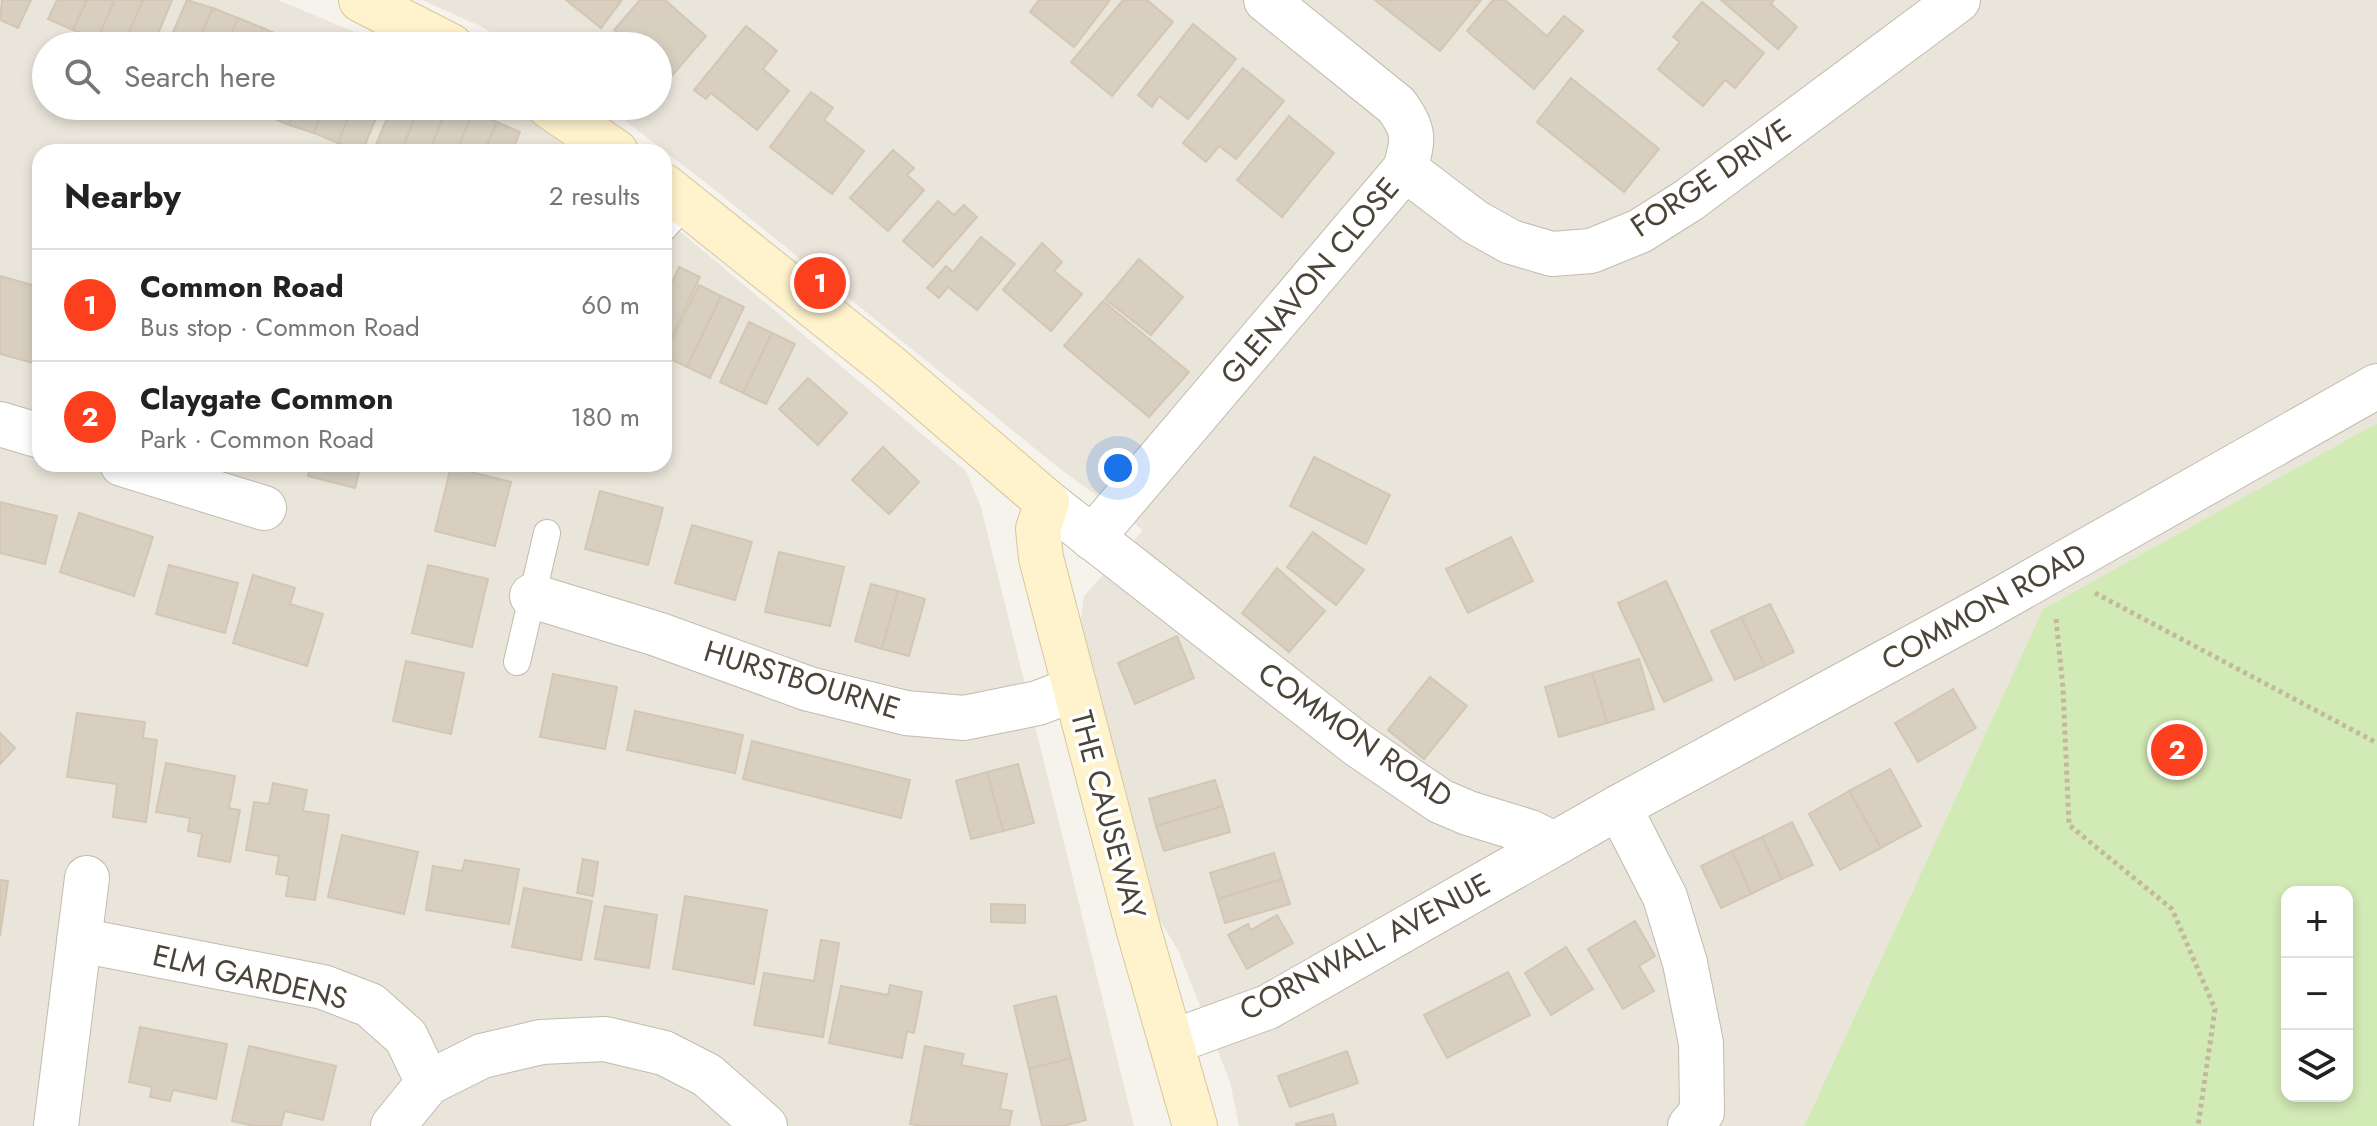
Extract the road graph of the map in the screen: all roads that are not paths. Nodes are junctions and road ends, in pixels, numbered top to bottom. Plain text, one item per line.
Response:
1 (361, 0) edge
2 (1266, 0) edge
3 (1958, 0) edge
4 (424, 32) edge
5 (569, 120) edge
6 (604, 144) edge
7 (1405, 169) junction
8 (672, 205) edge
9 (2377, 386) edge
10 (0, 424) edge
11 (32, 434) edge
12 (148, 472) edge
13 (1047, 502) junction
14 (264, 508) dead end
15 (547, 533) dead end
16 (1092, 538) junction
17 (532, 596) junction
18 (517, 662) dead end
19 (1074, 689) junction
20 (1619, 807) junction
21 (1554, 844) junction
22 (87, 878) dead end
23 (79, 940) junction
24 (1172, 1042) junction
25 (428, 1083) junction
26 (56, 1126) edge
27 (393, 1126) edge
28 (765, 1126) edge
29 (1195, 1126) edge
30 (1690, 1126) edge

1 - 4 street
2 - 7 street, GLENAVON CLOSE
3 - 7 street, FORGE DRIVE
5 - 6 street
7 - 16 street, GLENAVON CLOSE
8 - 13 street, COMMON ROAD
9 - 20 street, COMMON ROAD
10 - 11 street
12 - 14 street
13 - 16 street, COMMON ROAD
13 - 19 street, THE CAUSEWAY
15 - 17 lane
16 - 21 street, COMMON ROAD
17 - 18 lane
17 - 19 street, HURSTBOURNE
19 - 24 street, THE CAUSEWAY
20 - 21 street, COMMON ROAD
20 - 30 street
21 - 24 street, CORNWALL AVENUE
22 - 23 street
23 - 25 street, ELM GARDENS
23 - 26 street
24 - 29 street, THE CAUSEWAY
25 - 27 street
25 - 28 street

